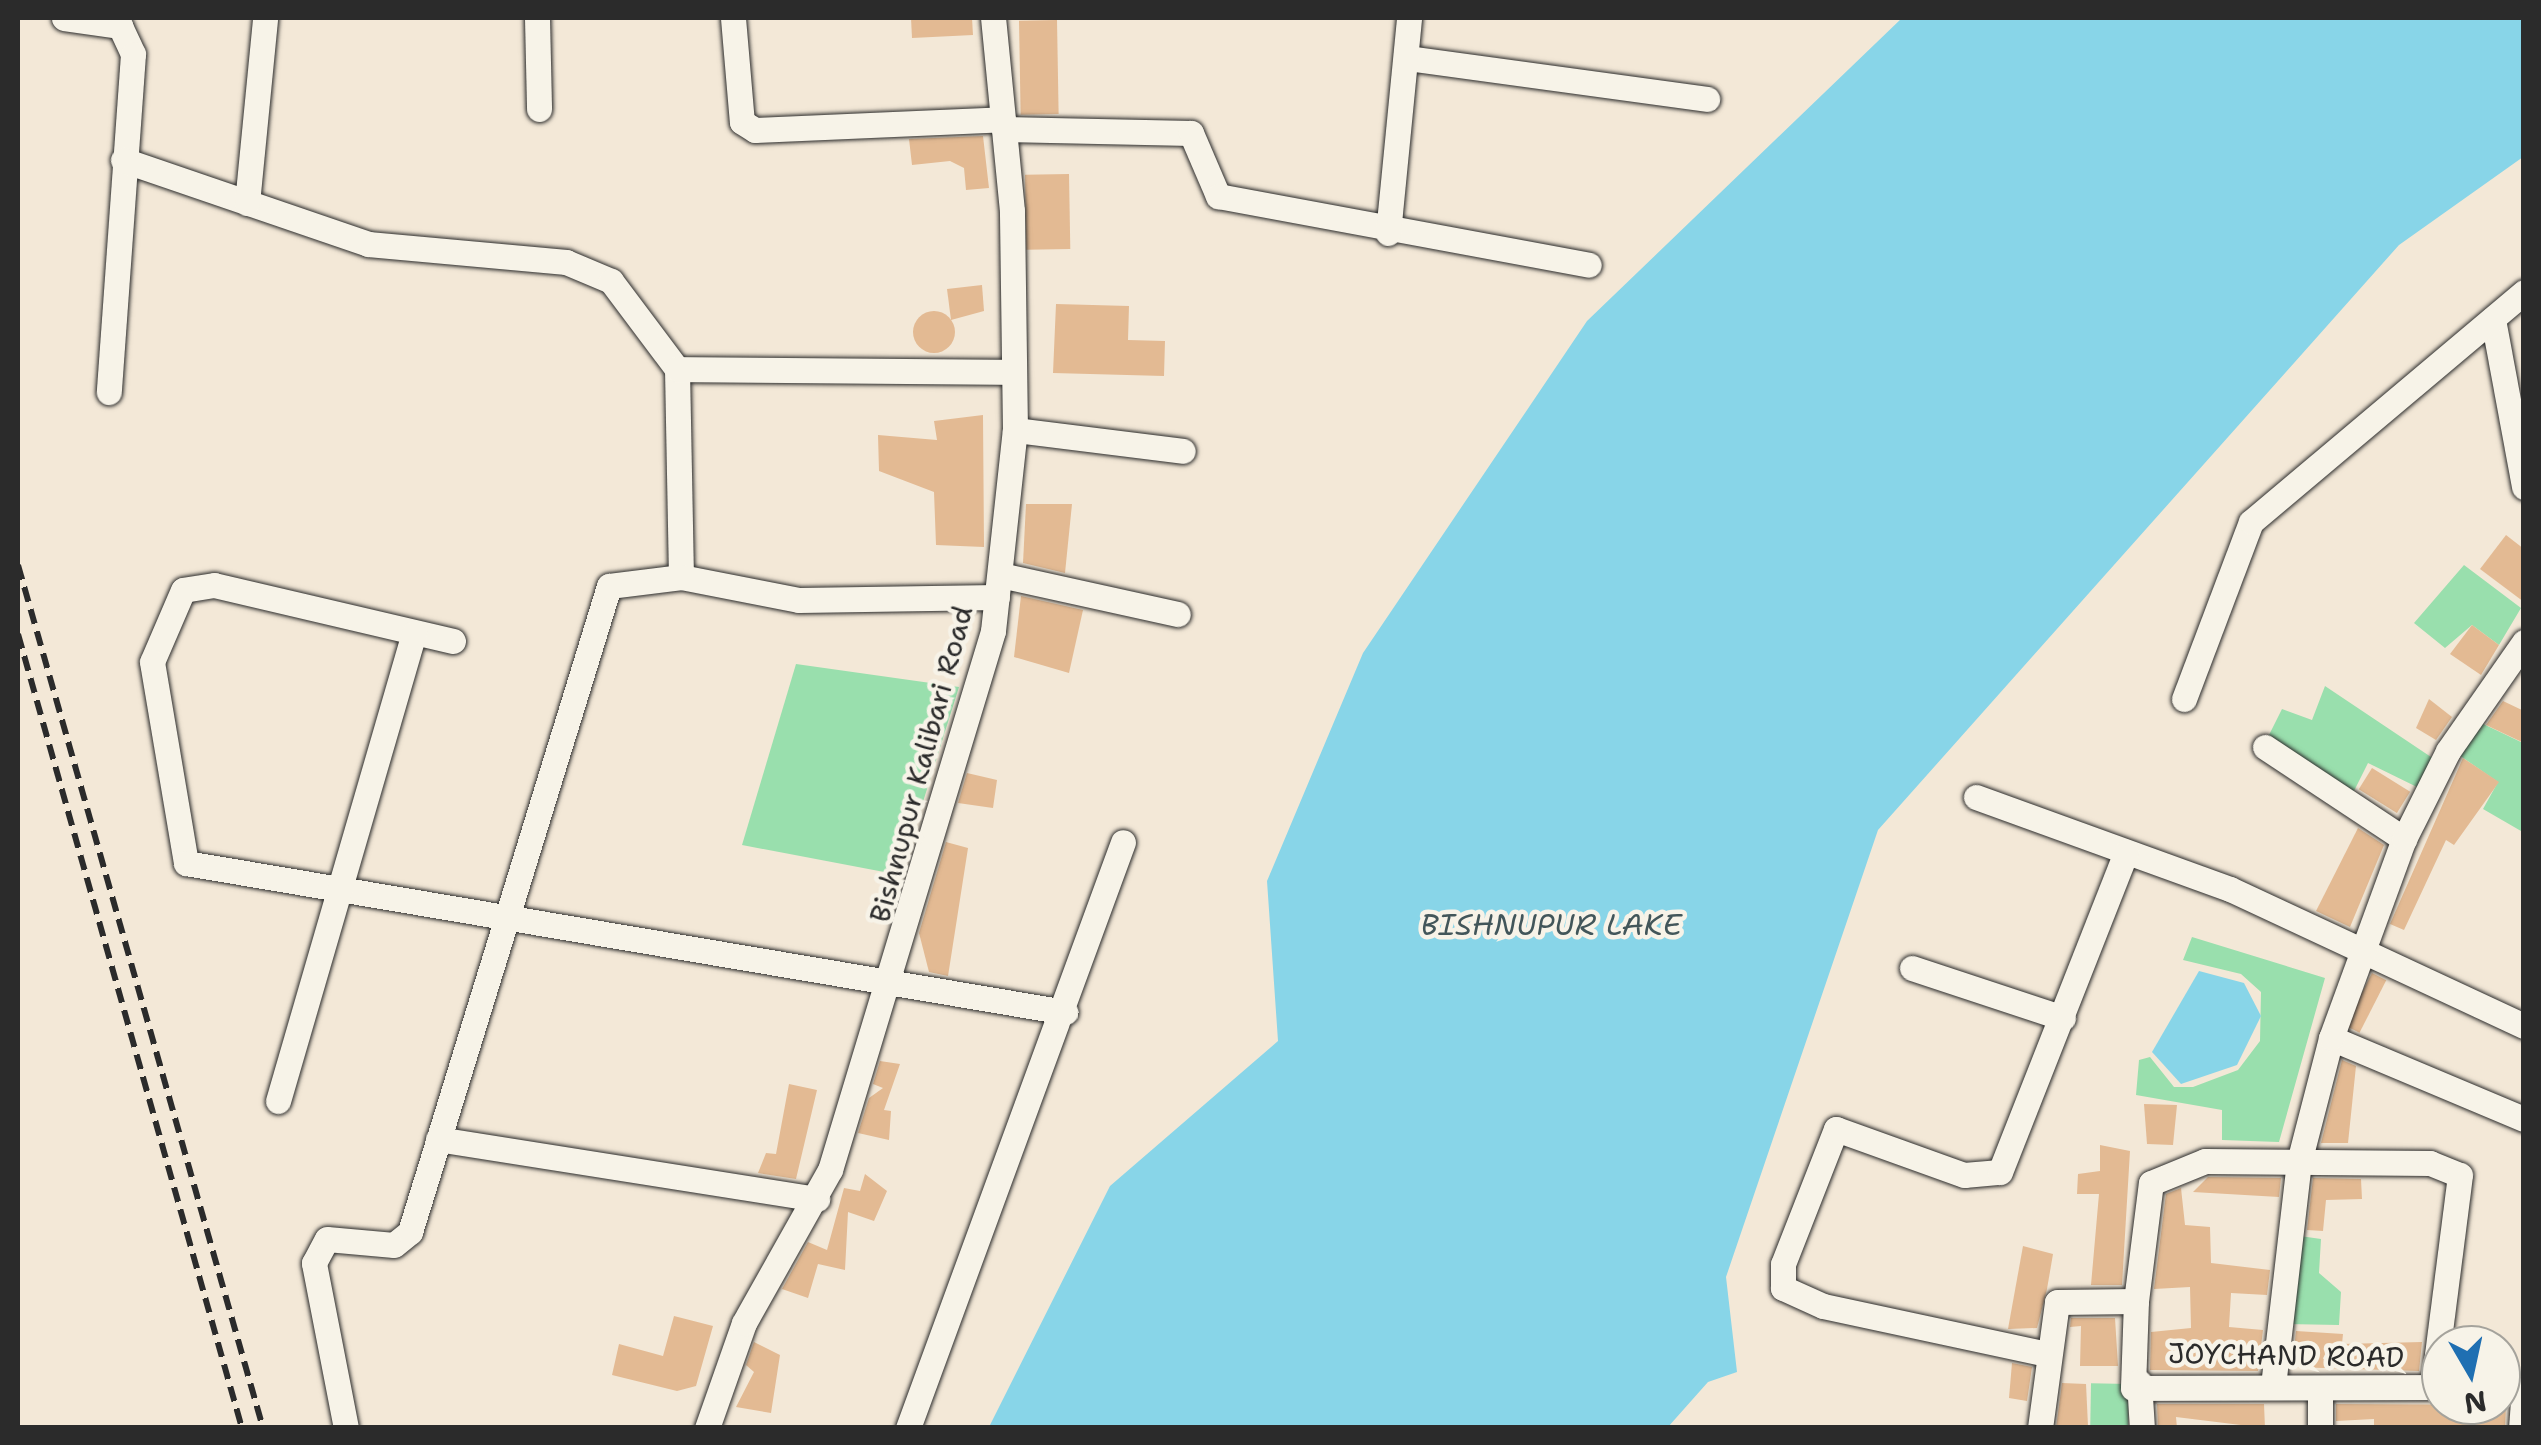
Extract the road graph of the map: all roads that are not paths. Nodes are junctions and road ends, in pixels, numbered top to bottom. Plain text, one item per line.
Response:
1 (64, 18) edge
2 (265, 18) edge
3 (537, 18) edge
4 (733, 18) edge
5 (993, 18) edge
6 (1409, 18) edge
7 (1408, 58) junction
8 (1707, 100) dead end
9 (538, 109) dead end
10 (1003, 124) junction
11 (123, 160) junction
12 (247, 203) junction
13 (1388, 233) junction
14 (1590, 265) dead end
15 (2524, 292) edge
16 (2493, 319) junction
17 (677, 368) junction
18 (1014, 372) junction
19 (110, 392) dead end
20 (1015, 430) junction
21 (1183, 450) dead end
22 (2524, 487) edge
23 (681, 577) junction
24 (998, 586) junction
25 (1178, 614) dead end
26 (414, 633) junction
27 (453, 641) dead end
28 (2524, 642) edge
29 (2184, 699) dead end
30 (2265, 747) dead end
31 (1976, 797) dead end
32 (2404, 839) junction
33 (1123, 842) dead end
34 (2126, 852) junction
35 (339, 890) junction
36 (511, 920) junction
37 (2361, 954) junction
38 (1912, 968) dead end
39 (894, 981) junction
40 (1065, 1012) junction
41 (2062, 1018) junction
42 (2524, 1026) edge
43 (2331, 1038) junction
44 (278, 1101) dead end
45 (2524, 1119) edge
46 (438, 1139) junction
47 (2299, 1162) junction
48 (817, 1199) junction
49 (2136, 1301) junction
50 (2444, 1325) edge
51 (2047, 1354) junction
52 (2136, 1385) junction
53 (2272, 1386) junction
54 (2421, 1388) edge
55 (2320, 1391) junction
56 (346, 1428) edge
57 (707, 1428) edge
58 (908, 1428) edge
59 (2040, 1428) edge
60 (2142, 1428) edge
61 (2320, 1428) edge

1 - 11 street
2 - 12 street
3 - 9 street
4 - 10 street
5 - 10 street, Bishnupur Kalibari Road
6 - 7 street
7 - 8 street
7 - 13 street
10 - 13 street
10 - 18 street, Bishnupur Kalibari Road
11 - 12 street
11 - 19 street
12 - 17 street
13 - 14 street
15 - 16 street
16 - 22 street
16 - 29 street
17 - 18 street
17 - 23 street
18 - 20 street, Bishnupur Kalibari Road
20 - 21 street
20 - 24 street, Bishnupur Kalibari Road
23 - 24 street
23 - 36 street
24 - 25 street
24 - 39 street, Bishnupur Kalibari Road
26 - 27 street
26 - 35 street
26 - 35 street
28 - 32 street
30 - 32 street
31 - 34 street
32 - 37 street
33 - 40 street
34 - 37 street
34 - 41 street
35 - 36 street
35 - 44 street
36 - 39 street
36 - 46 street
37 - 42 street
37 - 43 street
38 - 41 street
39 - 40 street
39 - 48 street, Bishnupur Kalibari Road
40 - 58 street
41 - 51 street
43 - 45 street
43 - 47 street
46 - 48 street
46 - 56 street
47 - 49 street
47 - 50 street
47 - 53 street
48 - 57 street, Bishnupur Kalibari Road
49 - 51 street
49 - 52 street
51 - 59 street
52 - 53 street, JOYCHAND ROAD
52 - 60 street
53 - 55 street, JOYCHAND ROAD
54 - 55 street, JOYCHAND ROAD
55 - 61 street

